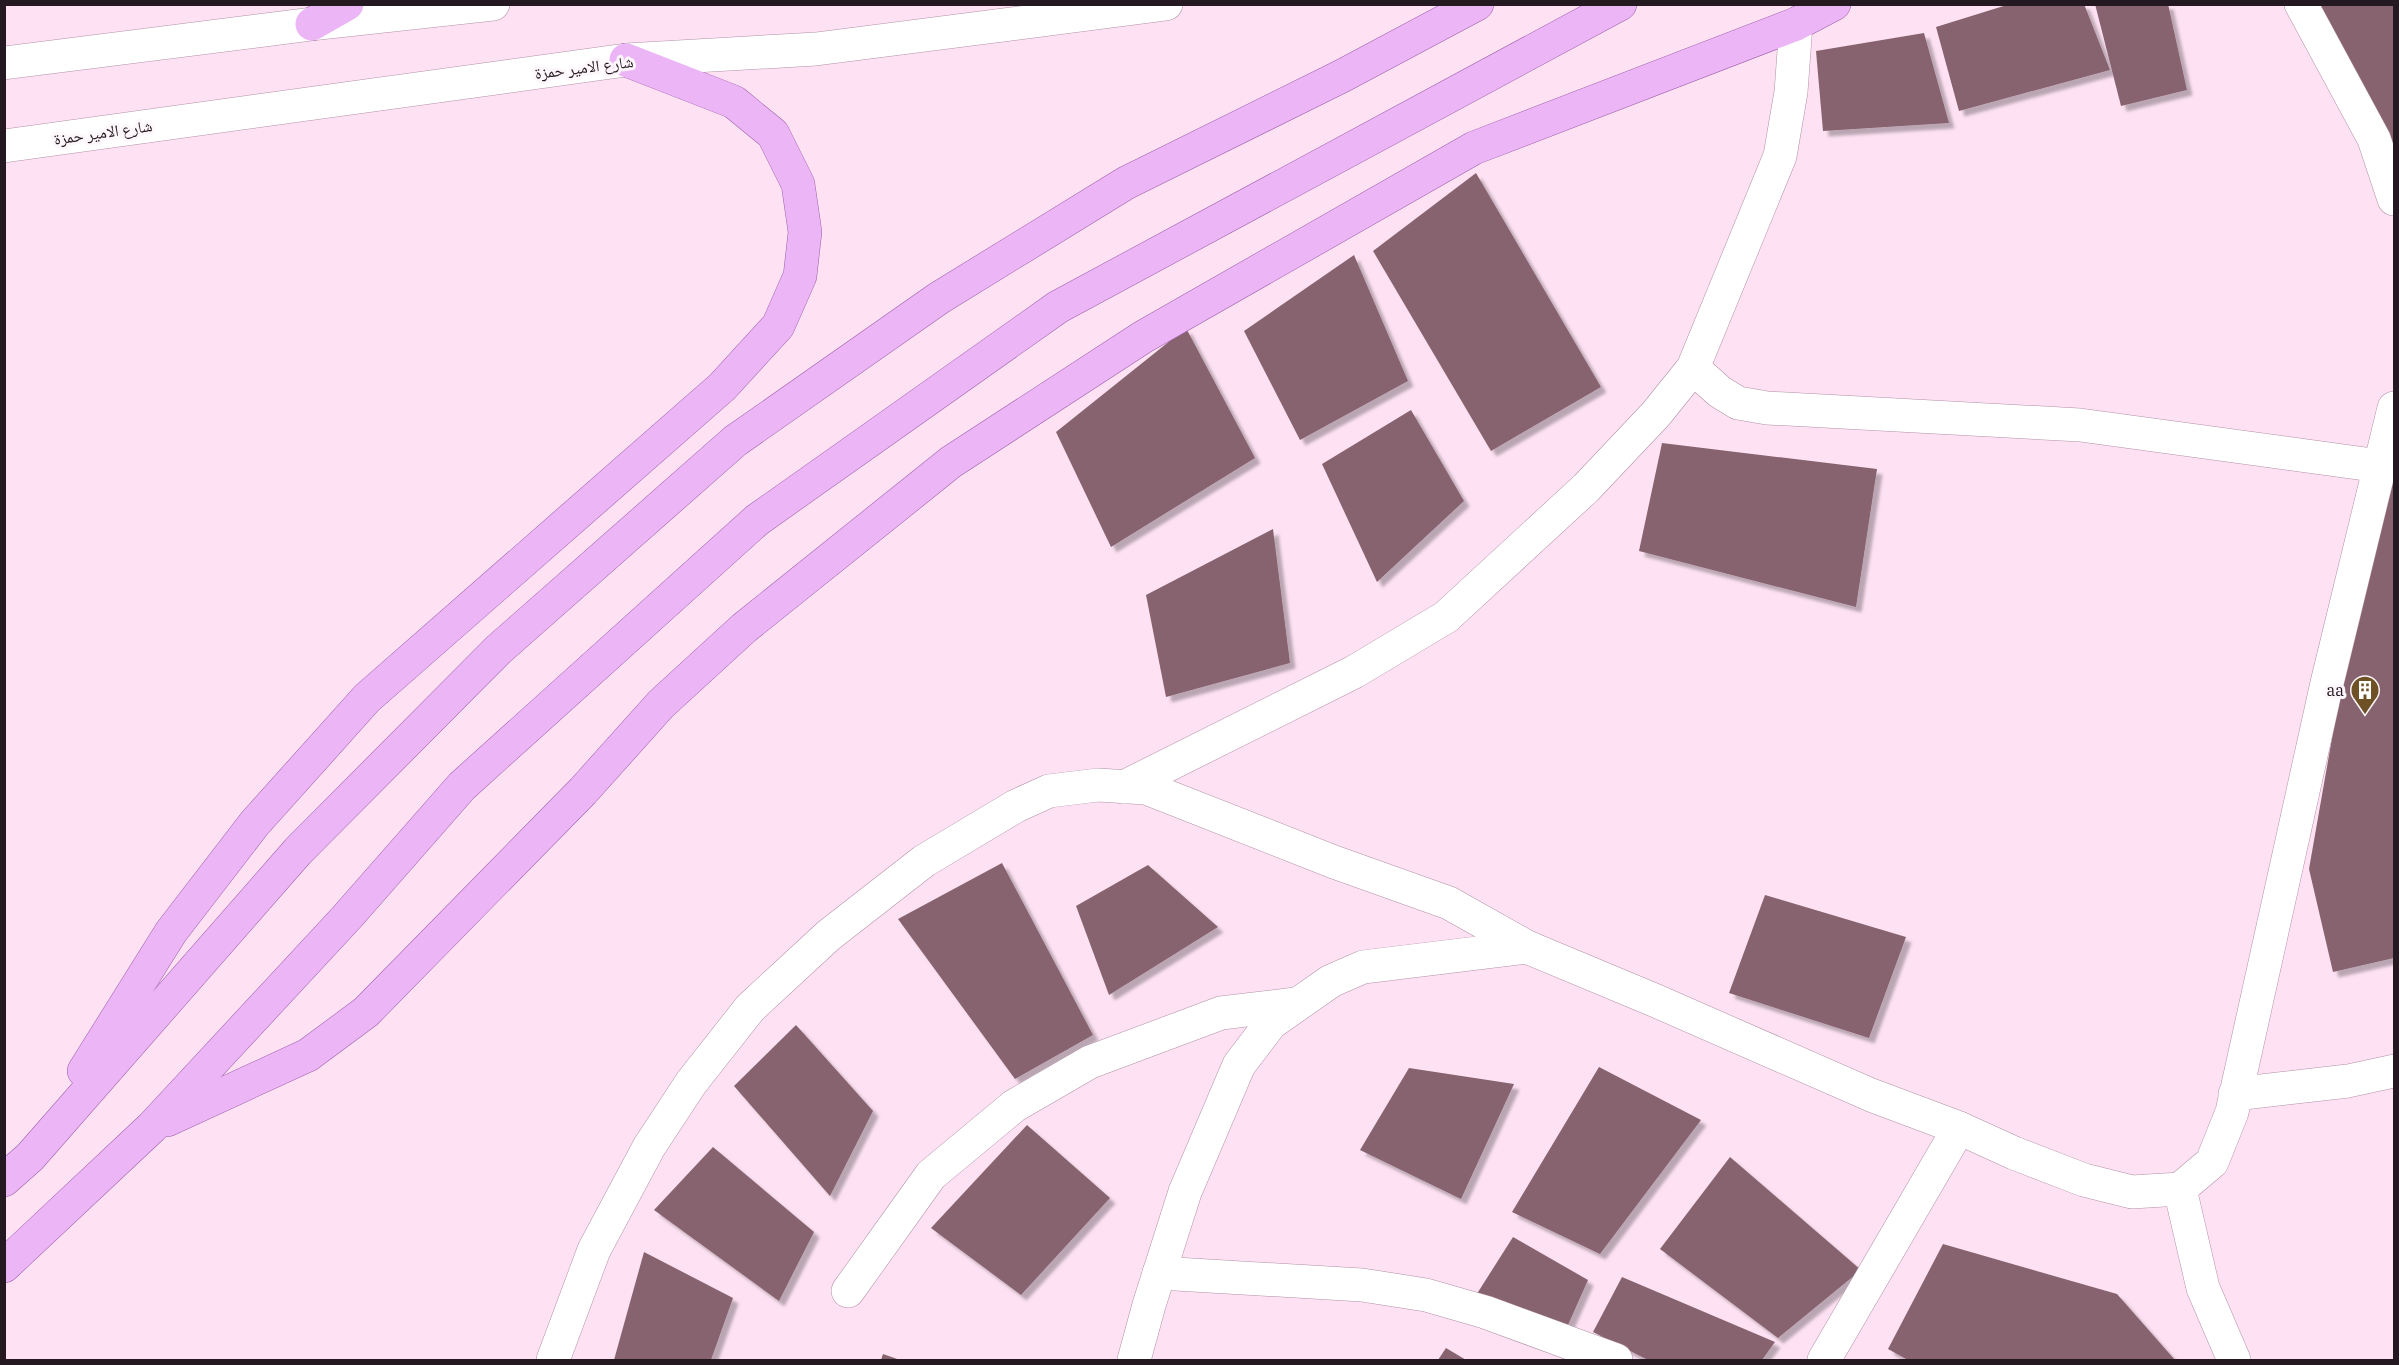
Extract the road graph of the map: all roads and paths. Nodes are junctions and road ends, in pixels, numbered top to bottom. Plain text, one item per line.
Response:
1 (347, 4) edge
2 (493, 4) edge
3 (1166, 4) edge
4 (1477, 4) edge
5 (1620, 4) edge
6 (1834, 4) edge
7 (2301, 4) edge
8 (312, 24) junction
9 (1796, 24) junction
10 (626, 60) junction
11 (4, 63) edge
12 (4, 146) edge
13 (2394, 199) edge
14 (1693, 368) junction
15 (2394, 408) edge
16 (2380, 466) junction
17 (1124, 787) junction
18 (1527, 947) junction
19 (1299, 1003) junction
20 (2394, 1071) edge
21 (2235, 1094) junction
22 (152, 1127) junction
23 (1959, 1128) junction
24 (30, 1157) junction
25 (4, 1180) edge
26 (2180, 1189) junction
27 (4, 1266) edge
28 (1159, 1273) junction
29 (848, 1291) dead end
30 (553, 1360) edge
31 (1134, 1360) edge
32 (1616, 1360) edge
33 (1824, 1360) edge
34 (2234, 1360) edge

1 - 8 main road
2 - 8 street
3 - 10 street, شارع الامير حمزة
4 - 24 main road
5 - 22 main road
6 - 9 main road
7 - 13 street
8 - 11 street
9 - 14 street
9 - 22 main road
10 - 12 street, شارع الامير حمزة
10 - 24 main road
14 - 16 street
14 - 17 street
15 - 16 street
16 - 21 street
17 - 18 street
17 - 30 street
18 - 19 street
18 - 23 street
19 - 28 street
19 - 29 street
20 - 21 street
21 - 26 street
22 - 27 main road
23 - 26 street
23 - 33 street
24 - 25 main road
26 - 34 street
28 - 31 street
28 - 32 street

